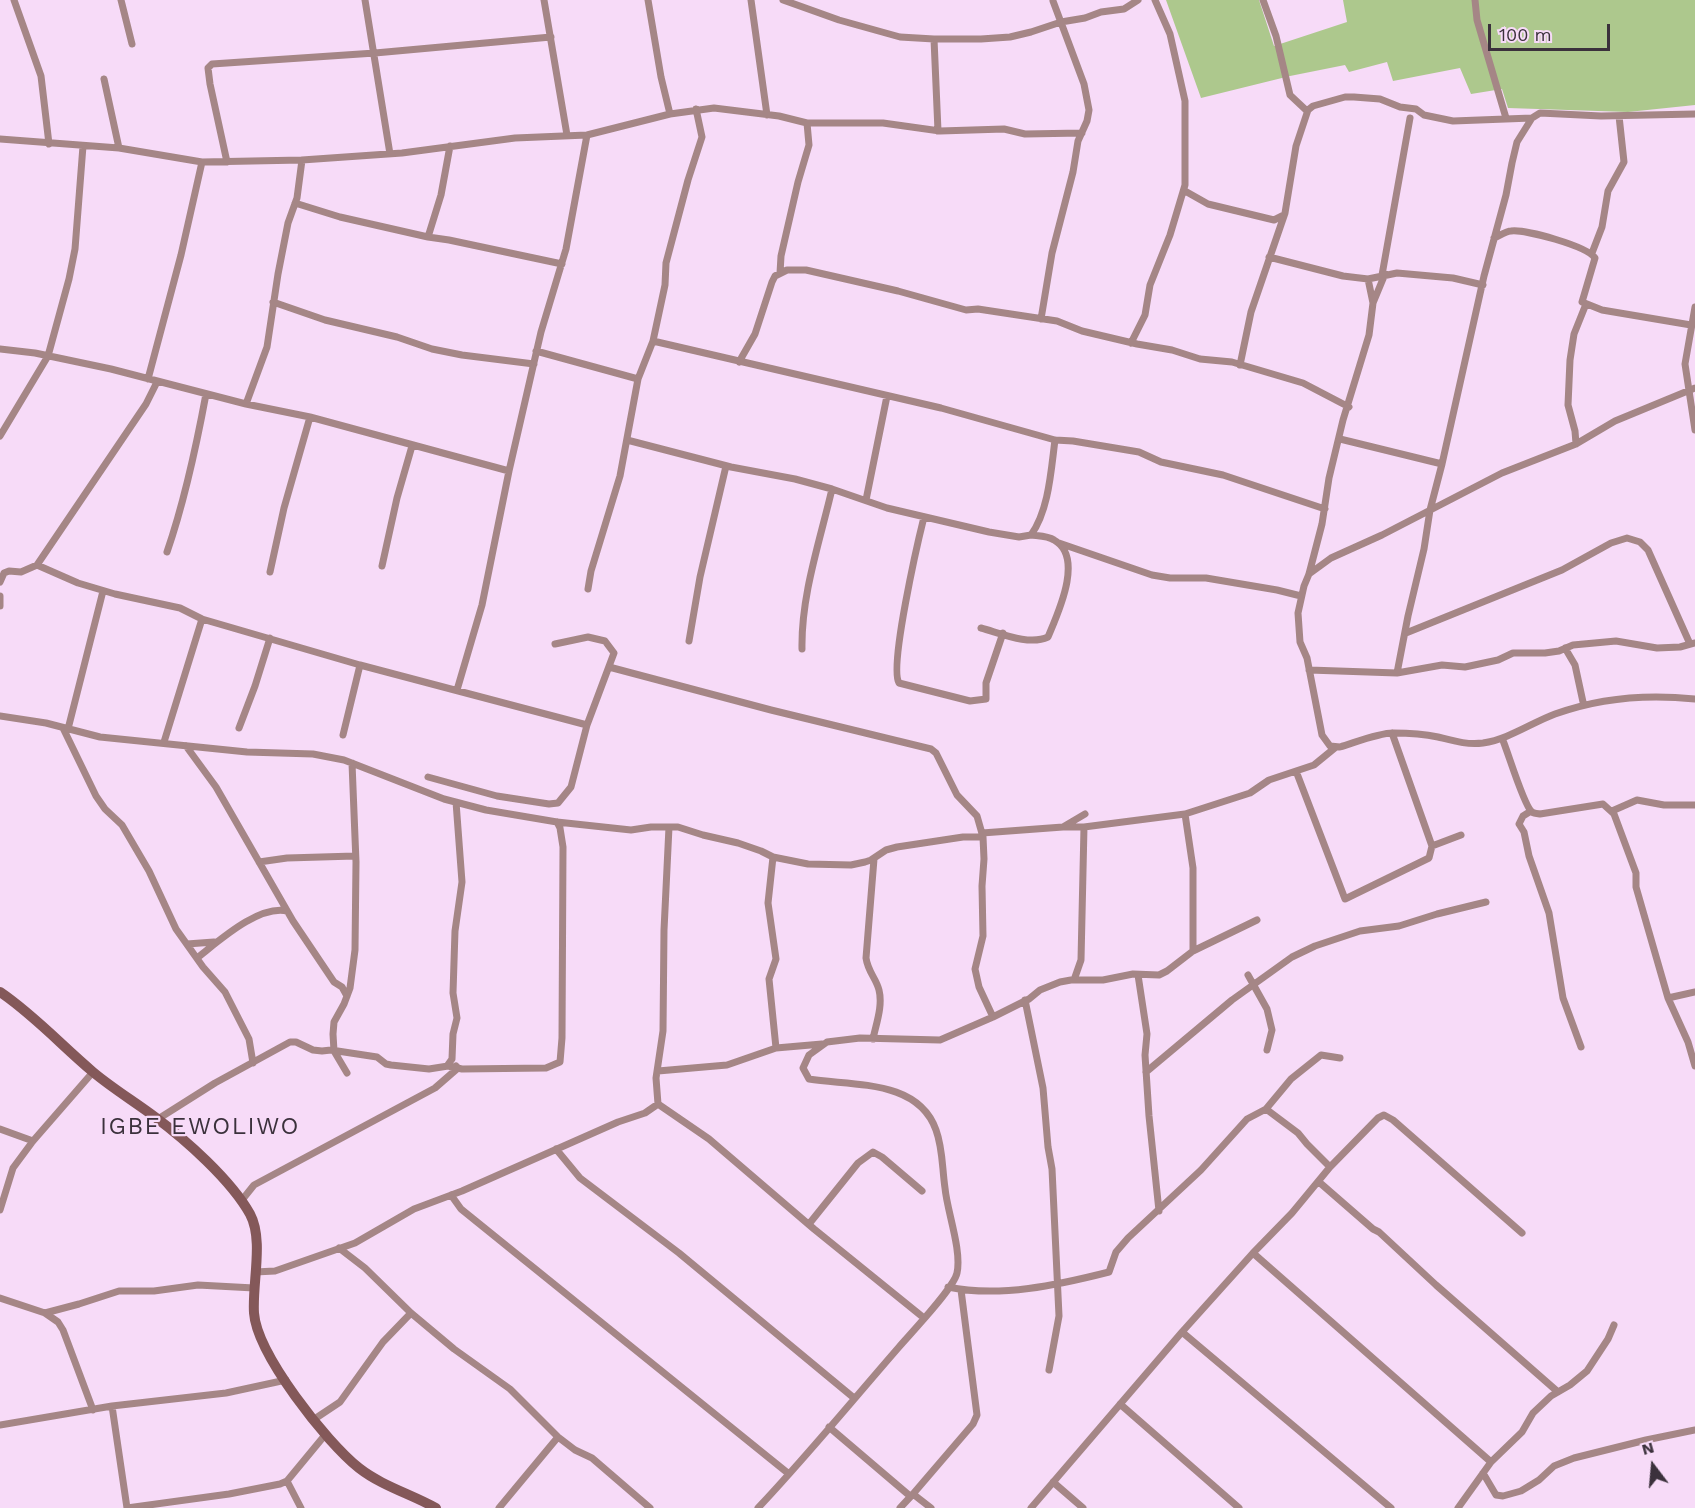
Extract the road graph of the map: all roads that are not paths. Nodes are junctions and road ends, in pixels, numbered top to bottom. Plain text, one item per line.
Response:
1 (14, 0) edge
2 (122, 0) edge
3 (365, 0) edge
4 (544, 0) edge
5 (648, 0) edge
6 (751, 0) edge
7 (783, 0) edge
8 (1137, 0) edge
9 (1155, 0) edge
10 (1263, 0) edge
11 (1475, 0) edge
12 (1053, 1) edge
13 (1061, 22) junction
14 (551, 37) junction
15 (934, 39) junction
16 (132, 44) dead end
17 (375, 53) junction
18 (104, 79) dead end
19 (1400, 107) junction
20 (696, 110) junction
21 (1307, 111) junction
22 (1421, 113) junction
23 (670, 114) junction
24 (1695, 114) edge
25 (767, 115) junction
26 (1534, 116) junction
27 (1619, 116) junction
28 (1410, 118) junction
29 (1506, 118) junction
30 (807, 123) junction
31 (938, 131) junction
32 (1082, 134) junction
33 (567, 135) junction
34 (587, 135) junction
35 (0, 139) edge
36 (49, 144) junction
37 (450, 146) junction
38 (83, 147) junction
39 (119, 148) junction
40 (390, 154) junction
41 (302, 160) junction
42 (202, 162) junction
43 (227, 162) junction
44 (1185, 191) junction
45 (295, 203) junction
46 (1284, 215) junction
47 (1500, 218) junction
48 (1274, 220) junction
49 (1278, 230) junction
50 (1512, 231) junction
51 (428, 237) junction
52 (1494, 238) junction
53 (1592, 253) junction
54 (1269, 257) junction
55 (562, 264) junction
56 (780, 273) junction
57 (1383, 275) junction
58 (1368, 279) junction
59 (1483, 285) junction
60 (273, 302) junction
61 (1373, 303) junction
62 (1586, 304) junction
63 (1695, 306) edge
64 (1041, 319) junction
65 (1691, 324) junction
66 (653, 341) junction
67 (1131, 343) junction
68 (0, 349) edge
69 (536, 351) junction
70 (48, 356) junction
71 (739, 362) junction
72 (534, 364) junction
73 (1240, 365) junction
74 (148, 379) junction
75 (638, 379) junction
76 (157, 382) junction
77 (1692, 389) edge
78 (206, 394) junction
79 (887, 396) junction
80 (246, 404) junction
81 (1349, 407) junction
82 (310, 417) junction
83 (1695, 430) edge
84 (0, 436) edge
85 (1340, 439) junction
86 (627, 440) junction
87 (1054, 440) junction
88 (1576, 444) junction
89 (411, 446) junction
90 (1442, 464) junction
91 (726, 465) junction
92 (509, 471) junction
93 (832, 489) junction
94 (866, 500) junction
95 (1325, 509) junction
96 (1430, 510) junction
97 (924, 517) junction
98 (1031, 535) junction
99 (1059, 543) junction
100 (167, 552) dead end
101 (37, 565) junction
102 (382, 566) dead end
103 (270, 572) dead end
104 (1309, 574) junction
105 (0, 582) edge
106 (588, 589) dead end
107 (103, 591) junction
108 (0, 596) edge
109 (1301, 596) junction
110 (0, 606) edge
111 (202, 619) junction
112 (981, 628) dead end
113 (1003, 633) junction
114 (1406, 633) junction
115 (270, 638) junction
116 (689, 640) dead end
117 (555, 644) dead end
118 (1693, 644) edge
119 (1565, 648) junction
120 (802, 649) dead end
121 (360, 665) junction
122 (609, 667) junction
123 (1309, 670) junction
124 (1397, 673) junction
125 (457, 690) junction
126 (1695, 699) edge
127 (1583, 702) dead end
128 (0, 716) edge
129 (587, 725) junction
130 (65, 728) junction
131 (239, 728) dead end
132 (1392, 733) junction
133 (343, 735) dead end
134 (1502, 738) junction
135 (164, 742) junction
136 (186, 746) junction
137 (1335, 747) junction
138 (352, 763) junction
139 (1296, 771) junction
140 (428, 777) dead end
141 (456, 802) junction
142 (1695, 805) edge
143 (1612, 811) junction
144 (1532, 812) junction
145 (1085, 814) dead end
146 (1185, 814) junction
147 (557, 822) junction
148 (669, 826) junction
149 (1063, 827) junction
150 (1084, 827) junction
151 (982, 835) junction
152 (1461, 835) dead end
153 (1432, 846) junction
154 (355, 856) junction
155 (773, 857) junction
156 (259, 862) junction
157 (871, 862) junction
158 (1486, 902) dead end
159 (283, 908) junction
160 (1257, 920) dead end
161 (217, 942) junction
162 (187, 944) junction
163 (1193, 951) junction
164 (197, 958) junction
165 (1138, 975) junction
166 (1248, 975) dead end
167 (1074, 980) junction
168 (350, 984) junction
169 (1253, 984) junction
170 (342, 987) junction
171 (0, 992) edge
172 (1695, 992) edge
173 (347, 996) junction
174 (1668, 998) junction
175 (1026, 1000) junction
176 (993, 1017) junction
177 (873, 1039) junction
178 (824, 1043) junction
179 (1581, 1047) dead end
180 (776, 1048) junction
181 (1267, 1050) dead end
182 (334, 1051) junction
183 (1340, 1058) dead end
184 (452, 1059) junction
185 (253, 1063) junction
186 (447, 1066) junction
187 (1695, 1066) edge
188 (458, 1068) junction
189 (658, 1071) junction
190 (93, 1072) junction
191 (1146, 1072) junction
192 (347, 1073) dead end
193 (658, 1104) junction
194 (1266, 1109) junction
195 (158, 1119) junction
196 (0, 1129) edge
197 (33, 1141) junction
198 (556, 1149) junction
199 (1330, 1167) junction
200 (1319, 1182) junction
201 (921, 1191) dead end
202 (451, 1195) junction
203 (242, 1200) junction
204 (0, 1210) edge
205 (1159, 1211) junction
206 (809, 1224) junction
207 (1522, 1233) dead end
208 (339, 1248) junction
209 (1253, 1253) junction
210 (255, 1272) junction
211 (1058, 1282) junction
212 (948, 1287) junction
213 (254, 1288) junction
214 (961, 1290) junction
215 (0, 1298) edge
216 (45, 1313) junction
217 (411, 1313) junction
218 (924, 1318) junction
219 (1614, 1325) dead end
220 (1182, 1332) junction
221 (1049, 1370) dead end
222 (286, 1380) junction
223 (1558, 1392) junction
224 (854, 1398) junction
225 (1120, 1404) junction
226 (112, 1407) junction
227 (93, 1410) junction
228 (313, 1420) junction
229 (0, 1425) edge
230 (830, 1427) junction
231 (1695, 1430) edge
232 (325, 1435) junction
233 (558, 1437) junction
234 (1491, 1462) junction
235 (1483, 1473) junction
236 (789, 1474) junction
237 (286, 1481) junction
238 (1053, 1482) junction
239 (911, 1495) junction
240 (127, 1508) edge
241 (301, 1508) edge
242 (436, 1508) edge
243 (499, 1508) edge
244 (650, 1508) edge
245 (759, 1508) edge
246 (900, 1508) edge
247 (931, 1508) edge
248 (1031, 1508) edge
249 (1083, 1508) edge
250 (1239, 1508) edge
251 (1391, 1508) edge
252 (1458, 1508) edge

1 - 36 street
2 - 16 street
3 - 17 street
4 - 14 street
5 - 23 street
6 - 25 street
7 - 15 street
8 - 13 street
9 - 44 street
10 - 21 street
11 - 29 street
12 - 13 street
13 - 15 street
13 - 32 street
14 - 17 street
14 - 33 street
15 - 31 street
17 - 40 street
17 - 43 street
18 - 39 street
19 - 21 street
19 - 22 street
19 - 28 street
20 - 23 street
20 - 25 street
20 - 66 street
21 - 46 street
22 - 28 street
22 - 29 street
23 - 34 street
24 - 27 street
25 - 30 street
26 - 27 street
26 - 29 street
26 - 47 street
27 - 53 street
28 - 57 street
30 - 31 street
30 - 56 street
31 - 32 street
32 - 64 street
33 - 34 street
33 - 37 street
34 - 55 street
35 - 36 street
36 - 38 street
37 - 40 street
37 - 51 street
38 - 39 street
38 - 70 street
39 - 42 street
40 - 41 street
41 - 43 street
41 - 45 street
42 - 43 street
42 - 74 street
44 - 48 street
44 - 67 street
45 - 51 street
45 - 60 street
46 - 48 street
46 - 49 street
47 - 50 street
47 - 52 street
48 - 49 street
49 - 54 street
50 - 52 street
50 - 53 street
51 - 55 street
52 - 59 street
53 - 62 street
54 - 58 street
54 - 73 street
55 - 69 street
56 - 64 street
56 - 71 street
57 - 58 street
57 - 59 street
57 - 61 street
58 - 61 street
59 - 90 street
60 - 72 street
60 - 80 street
61 - 81 street
62 - 65 street
62 - 88 street
63 - 65 street
64 - 67 street
65 - 77 street
66 - 71 street
66 - 75 street
67 - 73 street
68 - 70 street
69 - 72 street
69 - 75 street
70 - 74 street
70 - 84 street
71 - 79 street
72 - 92 street
73 - 81 street
74 - 76 street
75 - 86 street
76 - 78 street
76 - 101 street
77 - 83 street
77 - 88 street
78 - 80 street
78 - 100 street
79 - 87 street
79 - 94 street
80 - 82 street
81 - 85 street
82 - 89 street
82 - 103 street
85 - 90 street
85 - 95 street
86 - 91 street
86 - 106 street
87 - 95 street
87 - 98 street
88 - 96 street
89 - 92 street
89 - 102 street
90 - 96 street
91 - 93 street
91 - 116 street
92 - 125 street
93 - 94 street
93 - 120 street
94 - 97 street
95 - 104 street
96 - 104 street
96 - 114 street
97 - 98 street
97 - 113 street
98 - 99 street
99 - 109 street
99 - 113 street
101 - 105 street
101 - 107 street
104 - 109 street
107 - 111 street
107 - 130 street
108 - 110 street
109 - 123 street
111 - 115 street
111 - 135 street
112 - 113 street
114 - 118 street
114 - 124 street
115 - 121 street
115 - 131 street
117 - 122 street
118 - 119 street
119 - 124 street
119 - 127 street
121 - 125 street
121 - 133 street
122 - 129 street
122 - 151 street
123 - 124 street
123 - 137 street
125 - 129 street
126 - 134 street
128 - 130 street
129 - 140 street
130 - 135 street
130 - 162 street
132 - 134 street
132 - 137 street
132 - 153 street
134 - 144 street
135 - 136 street
136 - 138 street
136 - 156 street
137 - 139 street
138 - 141 street
138 - 154 street
139 - 146 street
139 - 153 street
141 - 147 street
141 - 184 street
142 - 143 street
143 - 144 street
143 - 174 street
144 - 179 street
145 - 149 street
146 - 150 street
146 - 163 street
147 - 148 street
147 - 188 street
148 - 155 street
148 - 189 street
149 - 150 street
149 - 151 street
150 - 167 street
151 - 157 street
151 - 176 street
152 - 153 street
154 - 156 street
154 - 168 street
155 - 157 street
155 - 180 street
156 - 159 street
157 - 177 street
158 - 169 street
159 - 161 street
159 - 170 street
160 - 163 street
161 - 162 street
161 - 164 street
162 - 164 street
163 - 165 street
164 - 185 street
165 - 167 street
165 - 191 street
166 - 169 street
167 - 175 street
168 - 170 street
168 - 173 street
169 - 181 street
169 - 191 street
170 - 173 street
171 - 190 street
172 - 174 street
173 - 182 street
174 - 187 street
175 - 176 street
175 - 211 street
176 - 177 street
177 - 178 street
178 - 180 street
178 - 212 street
180 - 189 street
182 - 185 street
182 - 186 street
182 - 192 street
183 - 194 street
184 - 186 street
184 - 188 street
185 - 195 street
186 - 188 street
188 - 203 street
189 - 193 street
190 - 195 street
190 - 197 street
191 - 205 street
193 - 198 street
193 - 206 street
194 - 199 street
194 - 205 street
195 - 203 street
196 - 197 street
197 - 204 street
198 - 202 street
198 - 224 street
199 - 200 street
199 - 207 street
200 - 209 street
200 - 223 street
201 - 206 street
202 - 208 street
202 - 236 street
203 - 210 street
205 - 211 street
206 - 218 street
208 - 210 street
208 - 217 street
209 - 220 street
209 - 234 street
210 - 213 street
211 - 214 street
211 - 221 street
212 - 214 street
212 - 218 street
213 - 216 street
213 - 222 street
214 - 239 street
215 - 216 street
216 - 227 street
217 - 228 street
217 - 233 street
218 - 224 street
219 - 223 street
220 - 225 street
220 - 251 street
222 - 226 street
222 - 228 street
223 - 234 street
224 - 230 street
225 - 238 street
225 - 250 street
226 - 227 street
226 - 240 street
227 - 229 street
228 - 232 street
230 - 236 street
230 - 239 street
231 - 235 street
232 - 237 street
232 - 242 street
233 - 243 street
233 - 244 street
234 - 235 street
235 - 252 street
236 - 245 street
237 - 240 street
237 - 241 street
238 - 248 street
238 - 249 street
239 - 246 street
239 - 247 street

